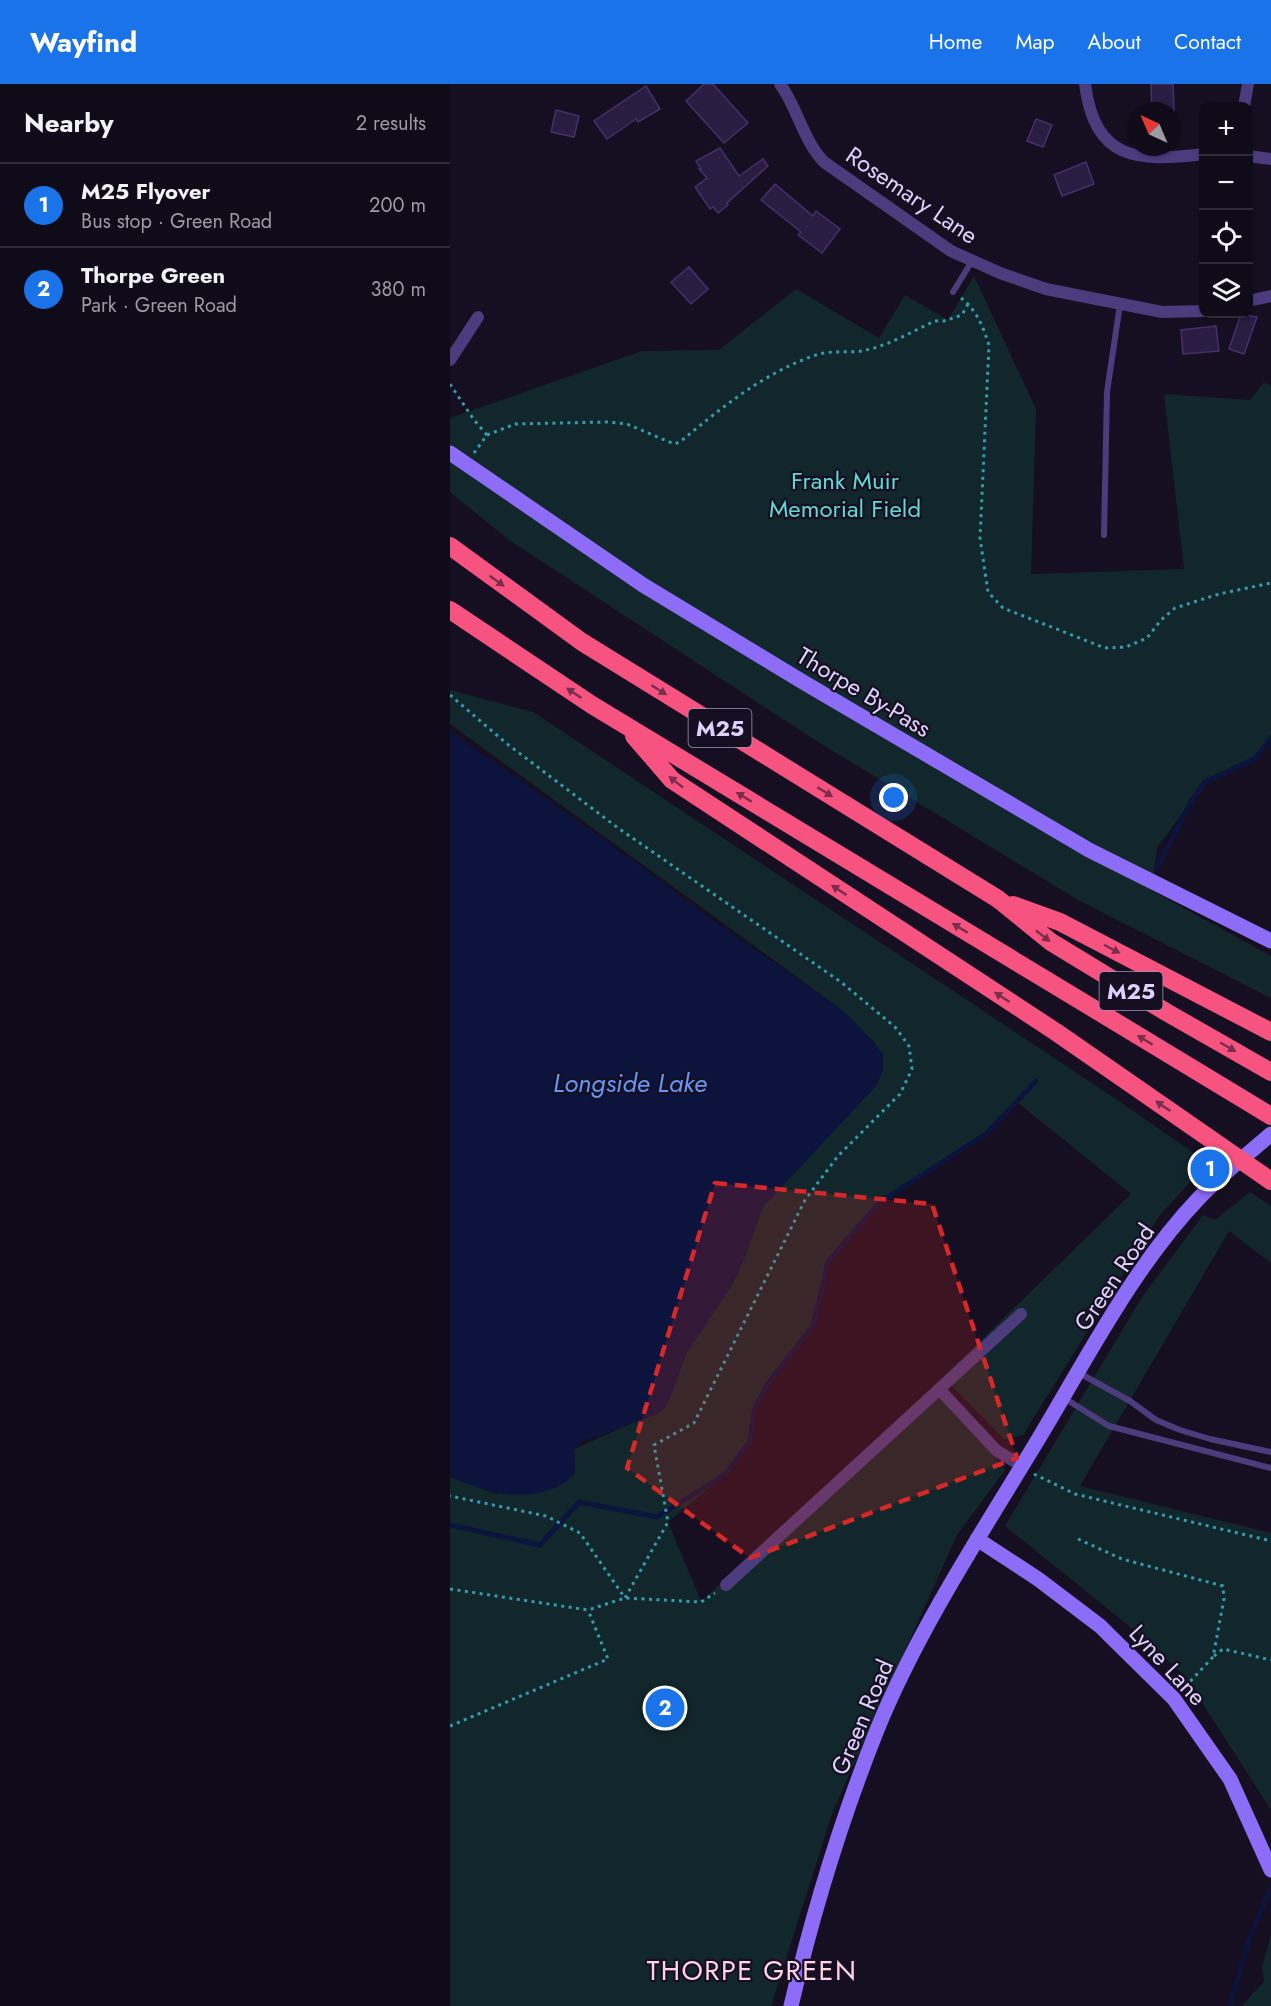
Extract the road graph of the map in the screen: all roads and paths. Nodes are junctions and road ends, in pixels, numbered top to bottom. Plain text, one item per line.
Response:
1 (780, 84) edge
2 (1084, 84) edge
3 (1248, 84) edge
4 (1245, 102) edge
5 (1199, 154) edge
6 (1253, 157) edge
7 (1271, 159) edge
8 (972, 261) junction
9 (953, 292) dead end
10 (1271, 296) edge
11 (1253, 300) edge
12 (1120, 304) junction
13 (1199, 312) edge
14 (478, 317) dead end
15 (450, 360) edge
16 (450, 384) edge
17 (487, 435) junction
18 (450, 453) edge
19 (466, 464) junction
20 (1104, 535) dead end
21 (450, 546) edge
22 (1271, 583) edge
23 (450, 610) edge
24 (450, 695) edge
25 (623, 724) junction
26 (998, 899) junction
27 (1271, 941) edge
28 (1271, 1032) edge
29 (1271, 1072) edge
30 (1271, 1116) edge
31 (1271, 1134) edge
32 (1270, 1180) edge
33 (1021, 1314) dead end
34 (1079, 1372) junction
35 (940, 1390) junction
36 (1063, 1398) junction
37 (1271, 1452) edge
38 (1022, 1466) junction
39 (1271, 1468) edge
40 (450, 1496) edge
41 (977, 1539) junction
42 (1078, 1539) dead end
43 (1271, 1541) edge
44 (726, 1585) joint
45 (450, 1589) edge
46 (625, 1598) junction
47 (588, 1610) junction
48 (1213, 1657) junction
49 (1271, 1660) edge
50 (1174, 1699) junction
51 (450, 1726) edge
52 (1270, 1867) edge
53 (791, 2006) edge

1 - 8 street, Rosemary Lane
2 - 5 street
3 - 4 street
6 - 7 street
8 - 9 lane
8 - 12 street, Rosemary Lane
10 - 11 street
12 - 13 street, Rosemary Lane
12 - 20 lane
14 - 15 street
16 - 17 path
17 - 19 path
17 - 22 path
18 - 19 main road, Thorpe By-Pass
19 - 27 main road, Thorpe By-Pass
21 -> 26 highway, M25
25 -> 23 highway, M25
24 - 46 path
30 -> 25 highway, M25
32 -> 25 highway
26 -> 28 highway
26 -> 29 highway, M25
31 - 34 main road, Green Road
33 - 35 street
34 - 36 main road, Green Road
34 - 37 lane
35 - 38 street
35 - 44 street
36 - 38 main road, Green Road
36 - 39 lane
38 - 41 main road, Green Road
38 - 43 path
40 - 46 path
41 - 50 main road, Lyne Lane
41 - 53 main road, Green Road
42 - 48 path
44 - 46 path
45 - 47 path
46 - 47 path
47 - 51 path
48 - 49 path
48 - 50 path
50 - 52 main road, Lyne Lane

